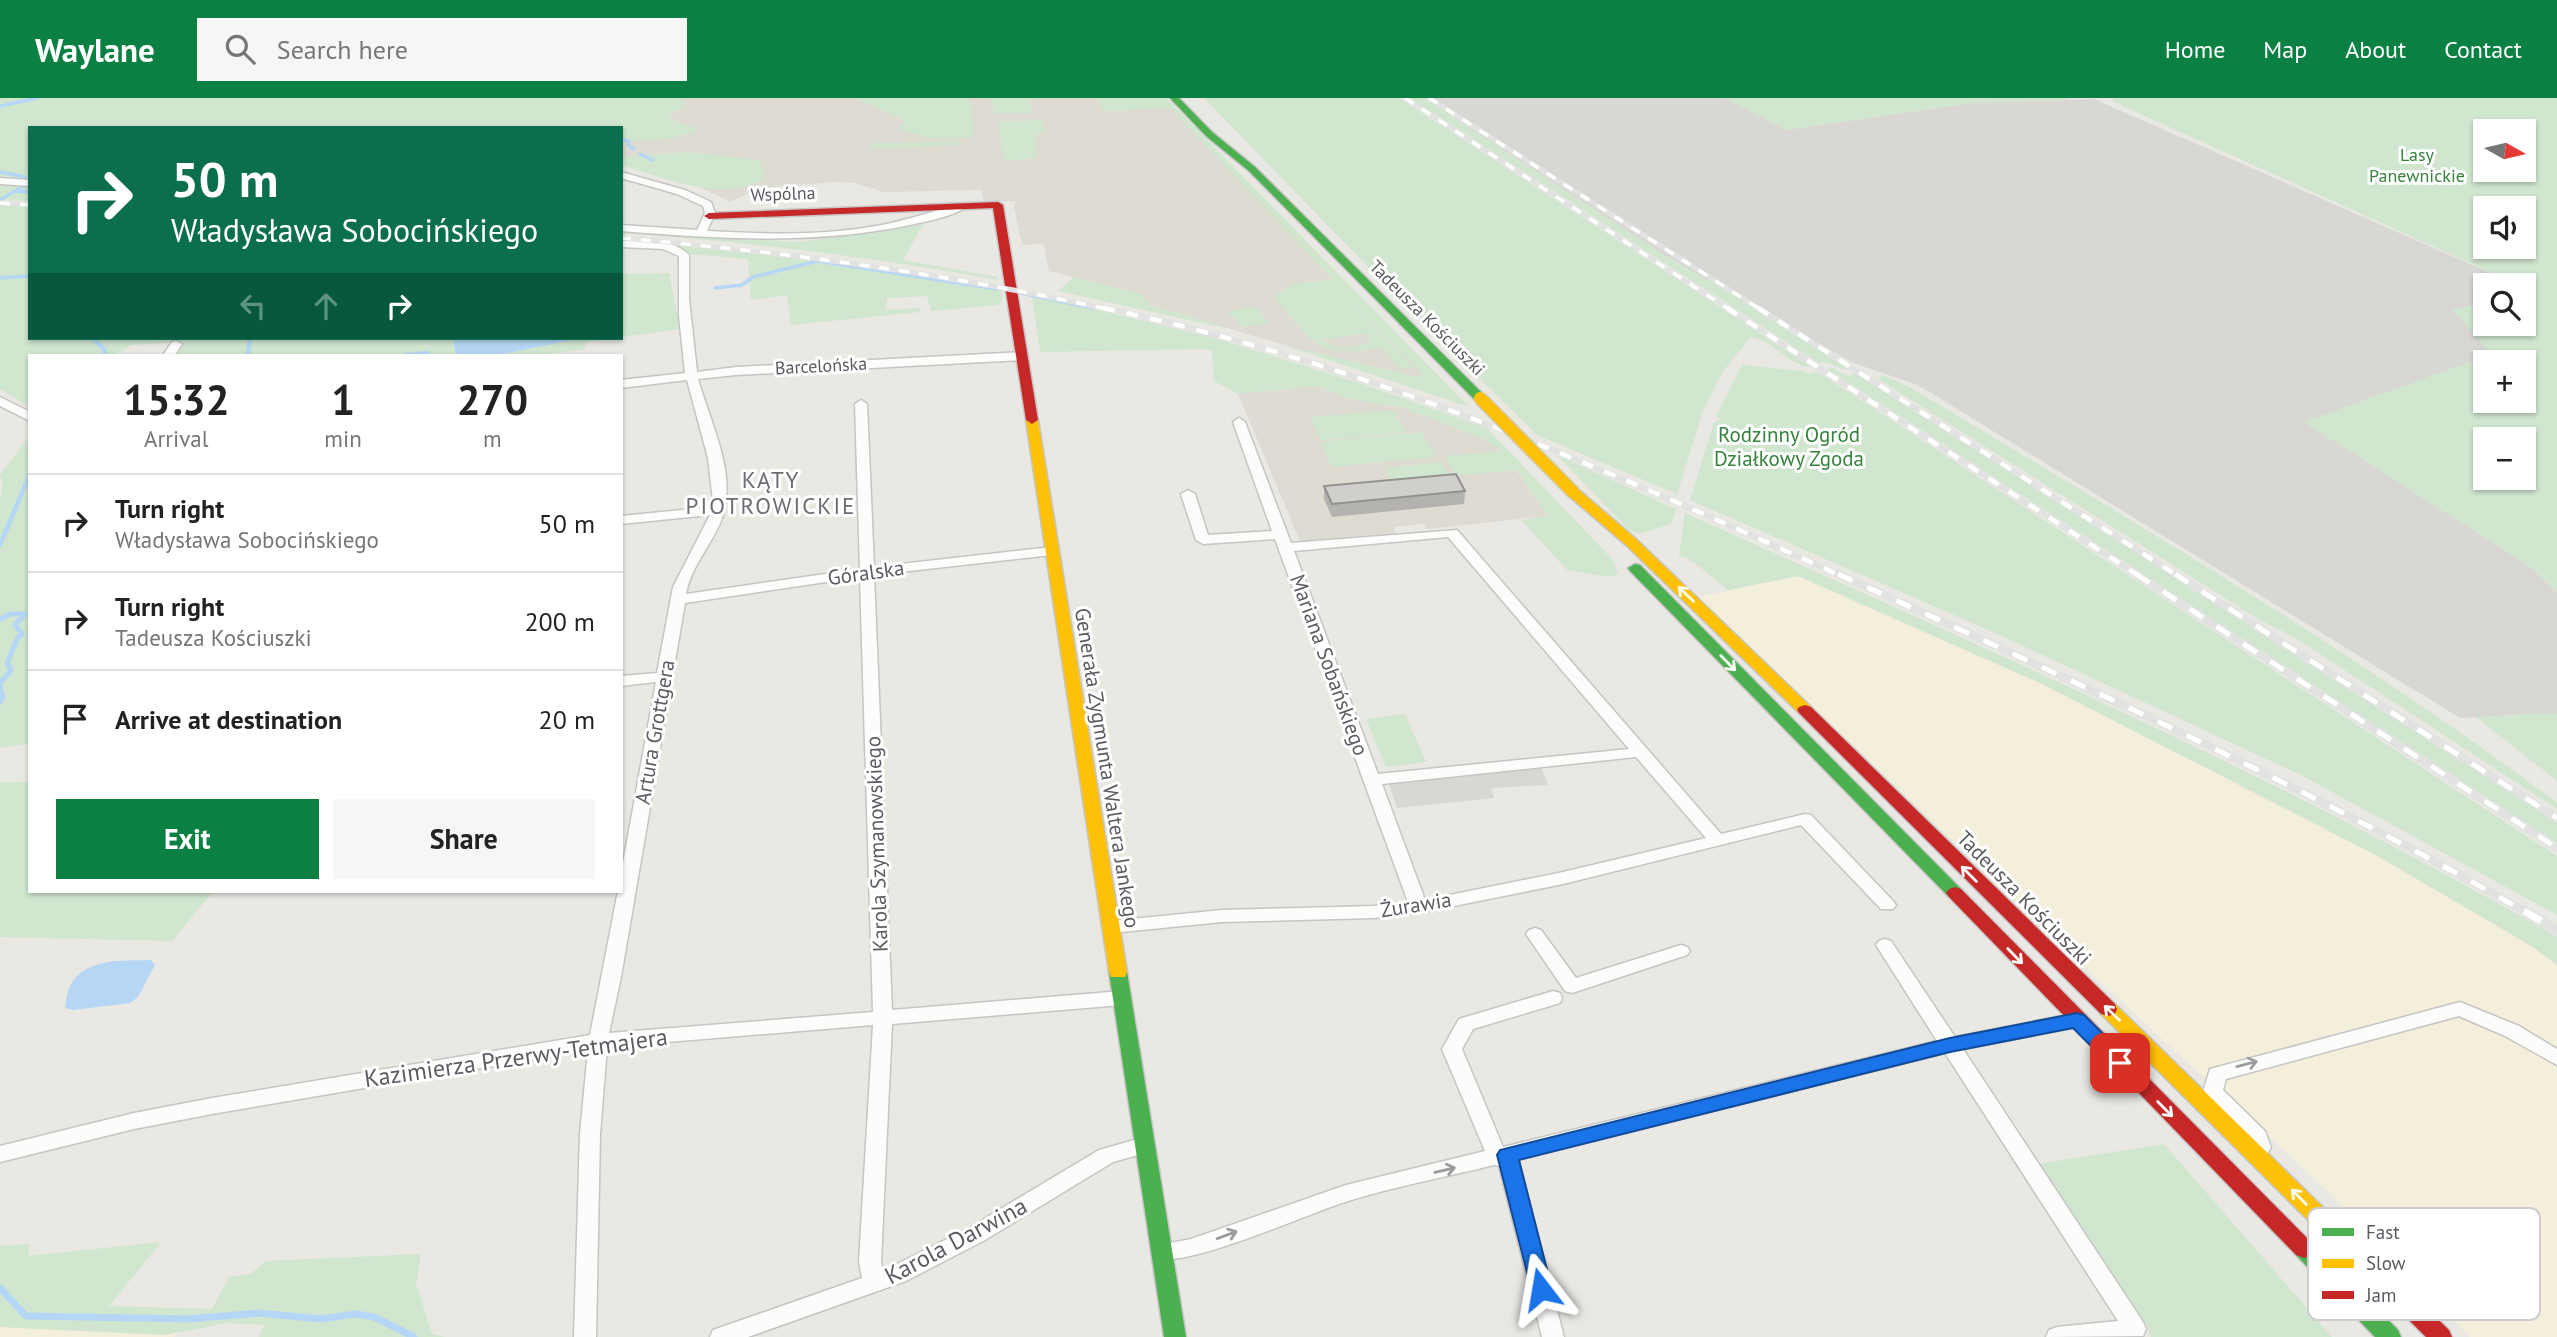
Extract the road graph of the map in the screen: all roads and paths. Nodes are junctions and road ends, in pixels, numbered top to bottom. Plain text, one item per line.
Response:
1 (1174, 98) edge
2 (1189, 98) edge
3 (1252, 169) junction
4 (623, 176) edge
5 (0, 181) edge
6 (28, 183) edge
7 (998, 205) joint
8 (961, 207) junction
9 (709, 216) junction
10 (623, 228) edge
11 (701, 234) junction
12 (623, 244) edge
13 (1022, 356) junction
14 (692, 375) junction
15 (623, 384) edge
16 (0, 401) edge
17 (861, 404) dead end
18 (28, 416) edge
19 (1239, 422) dead end
20 (1574, 493) junction
21 (1188, 494) dead end
22 (718, 510) junction
23 (623, 520) edge
24 (1284, 541) junction
25 (1052, 551) junction
26 (867, 572) junction
27 (680, 598) junction
28 (665, 677) junction
29 (623, 681) edge
30 (1641, 751) junction
31 (1371, 780) junction
32 (1716, 839) junction
33 (1887, 905) dead end
34 (1419, 907) junction
35 (1111, 927) junction
36 (1535, 934) dead end
37 (1885, 945) dead end
38 (1681, 951) dead end
39 (1122, 998) junction
40 (1553, 998) dead end
41 (883, 1016) junction
42 (2077, 1020) junction
43 (598, 1041) junction
44 (1950, 1045) junction
45 (2557, 1058) edge
46 (1145, 1145) junction
47 (1, 1154) edge
48 (1502, 1156) junction
49 (2266, 1164) junction
50 (2311, 1208) edge
51 (1162, 1252) junction
52 (2308, 1254) edge
53 (874, 1284) junction
54 (2373, 1320) edge
55 (2424, 1320) edge
56 (585, 1337) edge
57 (721, 1337) edge
58 (1175, 1337) edge
59 (1553, 1337) edge
60 (2057, 1337) edge
61 (2390, 1337) edge
62 (2441, 1337) edge

1 - 3 main road, Tadeusza Kościuszki
2 - 3 main road, Tadeusza Kościuszki
3 - 20 main road, Tadeusza Kościuszki, bridge
4 - 9 street
5 - 6 street
7 - 8 main road, Wspólna
7 - 13 main road, Generała Zygmunta Waltera Jankego
8 - 9 main road, Wspólna
8 - 11 street, Wspólna
9 - 11 street
10 - 11 street, Wspólna
12 - 14 street, Artura Grottgera
13 - 14 street, Barcelońska
13 - 25 main road, Generała Zygmunta Waltera Jankego
14 - 15 street, Barcelońska
14 - 22 street, Artura Grottgera
16 - 18 street
17 - 26 street, Karola Szymanowskiego
19 - 24 street, Mariana Sobańskiego
20 -> 42 main road, Tadeusza Kościuszki
49 -> 20 main road, Tadeusza Kościuszki
21 - 24 street
22 - 23 street
22 - 27 street, Artura Grottgera
24 - 30 street
24 - 31 street, Mariana Sobańskiego
25 - 26 street, Góralska
25 - 35 main road, Generała Zygmunta Waltera Jankego
26 - 27 street, Góralska
26 - 41 street, Karola Szymanowskiego
27 - 28 street, Artura Grottgera
28 - 29 street
28 - 43 street, Artura Grottgera
30 - 31 street
30 - 32 street
31 - 34 street, Mariana Sobańskiego
32 - 33 street, Żurawia
32 - 34 street, Żurawia
34 - 35 street, Żurawia
35 - 39 main road, Generała Zygmunta Waltera Jankego
36 - 38 street
37 - 44 street
39 - 41 street, Kazimierza Przerwy-Tetmajera
39 - 46 main road, Generała Zygmunta Waltera Jankego
40 - 48 street
41 - 43 street, Kazimierza Przerwy-Tetmajera
41 - 53 street, Karola Szymanowskiego
42 - 44 street
42 -> 52 main road, Tadeusza Kościuszki
43 - 47 street, Kazimierza Przerwy-Tetmajera
43 - 56 street, Artura Grottgera
44 - 48 street
44 - 60 street
49 -> 45 street
46 - 51 main road, Generała Zygmunta Waltera Jankego
46 - 53 street, Karola Darwina
51 -> 48 street
48 - 59 street
50 -> 49 main road, Tadeusza Kościuszki
51 - 58 main road, Generała Zygmunta Waltera Jankego
53 - 57 street, Karola Darwina
54 -> 61 main road, Tadeusza Kościuszki
62 -> 55 main road, Tadeusza Kościuszki

